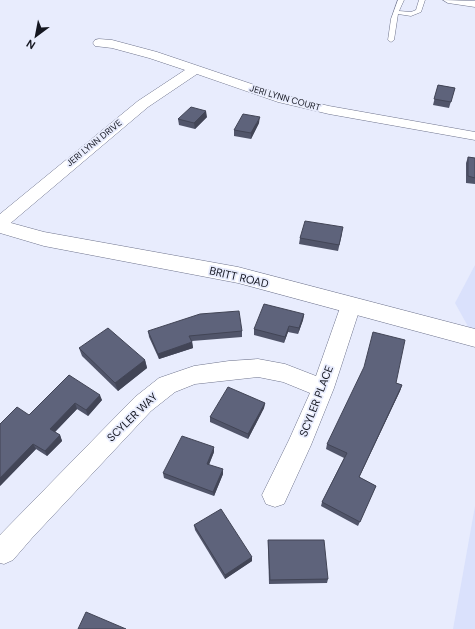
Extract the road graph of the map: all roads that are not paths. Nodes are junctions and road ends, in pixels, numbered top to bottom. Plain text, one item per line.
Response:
1 (401, 0) edge
2 (422, 0) edge
3 (448, 0) edge
4 (475, 4) edge
5 (396, 12) junction
6 (391, 40) dead end
7 (99, 43) dead end
8 (194, 70) junction
9 (475, 136) edge
10 (0, 223) edge
11 (0, 226) edge
12 (351, 305) junction
13 (475, 338) edge
14 (323, 388) junction
15 (275, 495) dead end
16 (4, 551) dead end

1 - 5 lane
2 - 5 lane
3 - 4 street
5 - 6 lane
7 - 8 street, JERI LYNN COURT
8 - 9 street, JERI LYNN COURT
8 - 10 street, JERI LYNN DRIVE
11 - 12 street, BRITT ROAD
12 - 13 street, BRITT ROAD
12 - 14 street, SCYLER PLACE
14 - 15 street, SCYLER PLACE
14 - 16 street, SCYLER WAY

